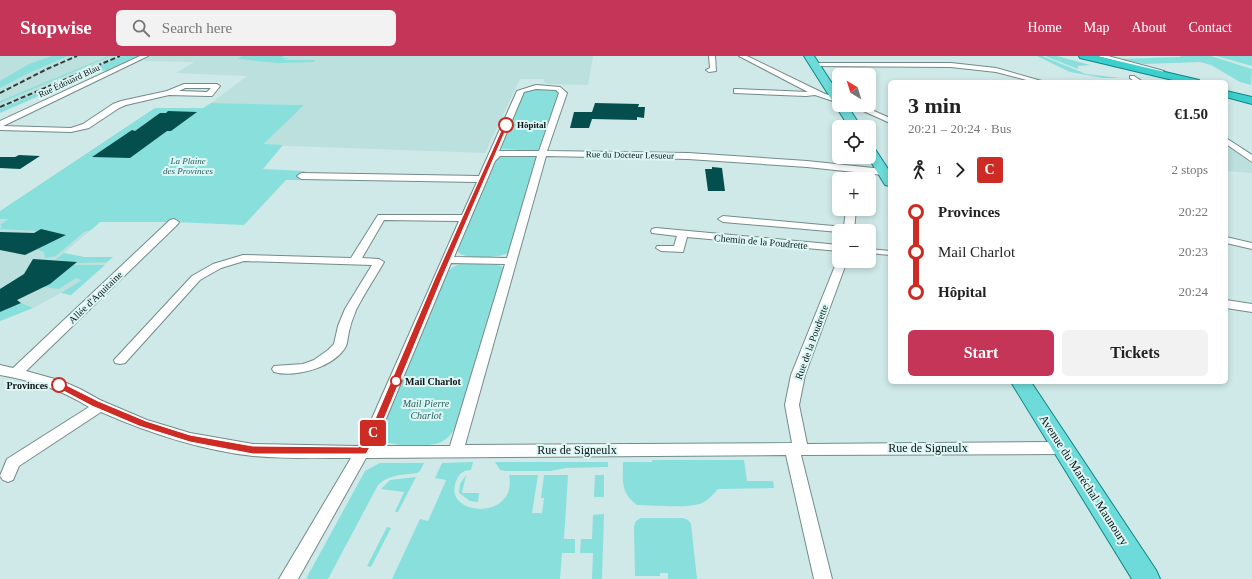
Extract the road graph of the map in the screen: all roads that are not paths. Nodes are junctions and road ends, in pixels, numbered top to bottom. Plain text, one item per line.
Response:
1 (145, 56) edge
2 (712, 56) edge
3 (742, 56) edge
4 (809, 56) edge
5 (1072, 56) edge
6 (1106, 62) edge
7 (815, 65) junction
8 (708, 70) dead end
9 (1161, 71) dead end
10 (1138, 78) edge
11 (1034, 80) edge
12 (1154, 80) edge
13 (1175, 80) edge
14 (1186, 80) edge
15 (737, 91) dead end
16 (1228, 91) edge
17 (815, 92) junction
18 (832, 92) edge
19 (169, 93) junction
20 (1252, 96) edge
21 (832, 99) edge
22 (870, 112) edge
23 (888, 120) edge
24 (0, 124) edge
25 (0, 128) edge
26 (1228, 141) edge
27 (496, 148) junction
28 (506, 153) junction
29 (543, 153) junction
30 (492, 159) junction
31 (1252, 159) edge
32 (876, 160) edge
33 (865, 164) edge
34 (849, 172) edge
35 (858, 172) edge
36 (876, 174) edge
37 (301, 176) dead end
38 (887, 177) edge
39 (482, 179) junction
40 (465, 218) junction
41 (723, 219) dead end
42 (174, 222) dead end
43 (832, 229) edge
44 (656, 231) dead end
45 (682, 234) junction
46 (1228, 240) edge
47 (1252, 246) edge
48 (832, 247) edge
49 (661, 248) dead end
50 (876, 251) edge
51 (888, 252) edge
52 (447, 260) junction
53 (355, 261) junction
54 (512, 261) junction
55 (839, 268) edge
56 (1228, 304) edge
57 (1252, 308) edge
58 (120, 360) dead end
59 (279, 369) dead end
60 (0, 370) edge
61 (16, 373) junction
62 (1022, 384) edge
63 (100, 406) junction
64 (1063, 448) junction
65 (796, 449) junction
66 (362, 451) junction
67 (456, 451) junction
68 (8, 476) dead end
69 (288, 579) edge
70 (823, 579) edge
71 (1148, 579) edge

1 - 24 street, Rue Édouard Blau
2 - 8 street
3 - 17 street
4 - 7 main road
5 - 6 highway
6 - 9 street
6 - 10 highway
6 - 13 highway
6 - 14 highway
7 - 11 street
7 - 18 main road
10 - 12 highway
15 - 17 street
16 - 20 highway
17 - 21 street
19 - 19 street
19 - 25 street
22 - 23 street
26 - 31 street
27 - 28 street
27 - 29 street
27 - 30 street
28 - 29 street, Rue du Docteur Lesueur
28 - 30 street, Rue du Docteur Lesueur
29 - 34 street, Rue du Docteur Lesueur
29 - 54 street
30 - 39 street
32 - 38 main road
33 - 35 street
36 - 38 street, Rue du Docteur Lesueur
37 - 39 street
39 - 40 street
40 - 52 street
40 - 53 street
41 - 43 street
42 - 61 street, Allée d'Aquitaine
44 - 45 street, Chemin de la Poudrette
45 - 48 street, Chemin de la Poudrette
45 - 49 street
46 - 47 street
50 - 51 street
52 - 54 street
52 - 66 street
53 - 58 street
53 - 59 street
54 - 67 street
55 - 65 street, Rue de la Poudrette
56 - 57 street
60 - 61 street, Rue de Signeulx
61 - 63 street, Rue de Signeulx
62 - 64 main road, Avenue du Maréchal Maunoury
63 - 66 street, Rue de Signeulx
63 - 68 street
64 - 65 street, Rue de Signeulx
64 - 71 main road, Avenue du Maréchal Maunoury
65 - 67 street, Rue de Signeulx
65 - 70 street
66 - 67 street, Rue de Signeulx
66 - 69 street

